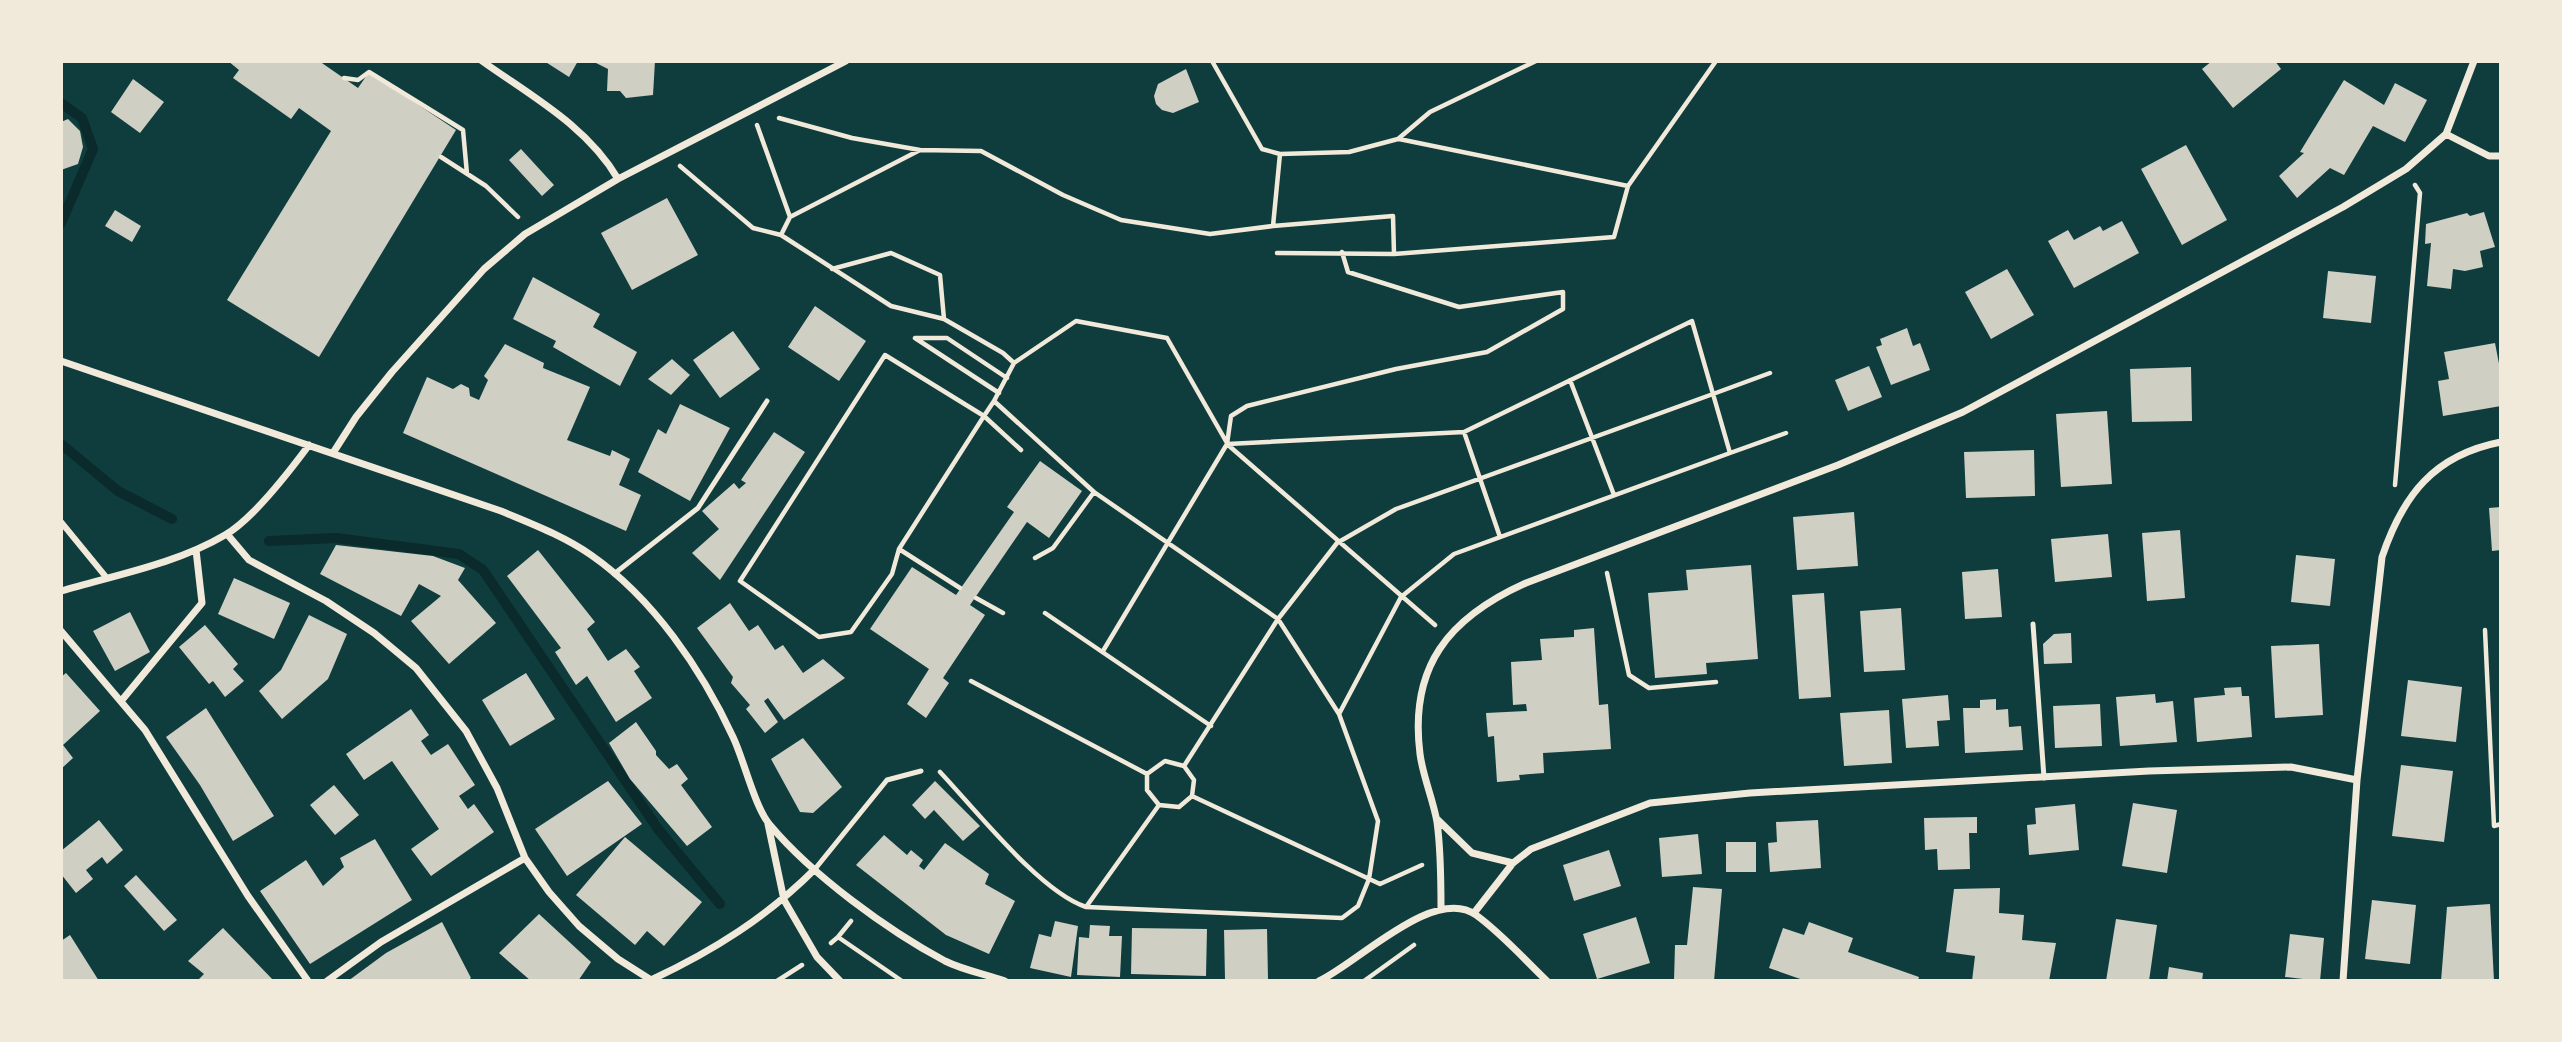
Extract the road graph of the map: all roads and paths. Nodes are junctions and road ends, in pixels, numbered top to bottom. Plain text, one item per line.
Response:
1 (481, 61) edge
2 (846, 61) edge
3 (1212, 61) edge
4 (1536, 61) edge
5 (1716, 61) edge
6 (2474, 61) edge
7 (344, 78) dead end
8 (752, 111) junction
9 (2446, 134) junction
10 (1398, 139) junction
11 (920, 150) junction
12 (666, 154) junction
13 (1280, 154) junction
14 (2501, 156) edge
15 (441, 157) dead end
16 (2406, 169) junction
17 (467, 173) junction
18 (618, 179) junction
19 (1628, 186) junction
20 (790, 217) junction
21 (1273, 226) junction
22 (532, 229) junction
23 (781, 234) junction
24 (1342, 252) junction
25 (1277, 253) dead end
26 (1394, 254) junction
27 (831, 269) junction
28 (944, 319) junction
29 (61, 362) edge
30 (1014, 363) junction
31 (1770, 373) dead end
32 (1007, 378) junction
33 (1570, 380) junction
34 (999, 393) junction
35 (1713, 394) junction
36 (767, 401) dead end
37 (994, 401) junction
38 (984, 416) junction
39 (1464, 432) junction
40 (1786, 433) dead end
41 (1592, 439) junction
42 (2501, 442) edge
43 (1227, 444) junction
44 (309, 445) junction
45 (1021, 450) dead end
46 (333, 453) junction
47 (1730, 453) junction
48 (1481, 479) junction
49 (1094, 492) junction
50 (1614, 495) junction
51 (2406, 505) junction
52 (61, 522) edge
53 (228, 534) junction
54 (1500, 537) junction
55 (1168, 543) junction
56 (1337, 543) junction
57 (899, 549) junction
58 (195, 550) junction
59 (1603, 555) junction
60 (1035, 558) dead end
61 (614, 574) junction
62 (106, 577) junction
63 (960, 588) dead end
64 (61, 591) edge
65 (976, 597) dead end
66 (1401, 597) junction
67 (1419, 610) dead end
68 (1003, 613) dead end
69 (1045, 613) dead end
70 (1278, 619) junction
71 (2033, 624) dead end
72 (2485, 630) dead end
73 (61, 631) edge
74 (1102, 651) junction
75 (971, 681) dead end
76 (1716, 682) dead end
77 (122, 700) junction
78 (1339, 714) junction
79 (1211, 726) junction
80 (932, 764) dead end
81 (1185, 766) junction
82 (921, 771) dead end
83 (1147, 774) junction
84 (2044, 778) junction
85 (2357, 780) junction
86 (1192, 796) junction
87 (1159, 805) junction
88 (1436, 818) junction
89 (768, 823) junction
90 (2501, 824) edge
91 (1442, 855) junction
92 (525, 858) junction
93 (1513, 863) junction
94 (816, 869) junction
95 (1369, 879) junction
96 (784, 900) junction
97 (1086, 907) junction
98 (1441, 908) junction
99 (1474, 913) junction
100 (1419, 941) dead end
101 (817, 957) junction
102 (651, 980) edge
103 (308, 981) edge
104 (327, 981) edge
105 (840, 981) edge
106 (902, 981) edge
107 (1005, 981) edge
108 (1320, 981) edge
109 (1364, 981) edge
110 (1547, 981) edge
111 (2343, 981) edge

1 - 18 street
2 - 8 street
3 - 13 path
4 - 10 path
5 - 19 path
6 - 9 street
7 - 17 path
8 - 11 path
8 - 12 street
8 - 20 path
9 - 14 street
9 - 16 street
10 - 13 path
10 - 19 path
11 - 20 path
11 - 21 path
12 - 18 street
12 - 23 path
13 - 21 path
15 - 17 path
16 - 51 path
16 - 59 street
17 - 22 path
18 - 22 street
19 - 26 path
20 - 23 path
21 - 26 path
22 - 46 street
23 - 27 path
24 - 25 path
24 - 26 path
24 - 43 path
27 - 28 path
27 - 28 path
28 - 30 path
29 - 44 street
30 - 32 path
30 - 43 path
31 - 35 path
32 - 34 path
32 - 34 path
33 - 35 path
33 - 39 path
33 - 41 path
34 - 37 path
35 - 41 path
35 - 47 path
36 - 61 lane
37 - 38 path
37 - 49 path
38 - 45 path
38 - 57 path
38 - 57 path
39 - 43 path
39 - 48 path
40 - 47 path
41 - 48 path
41 - 50 path
42 - 51 street
43 - 55 path
43 - 56 path
44 - 46 street
44 - 53 street
46 - 61 street
47 - 50 path
48 - 54 path
48 - 56 path
49 - 55 path
49 - 60 path
50 - 54 path
51 - 85 street
52 - 62 street
53 - 58 street
53 - 92 street
54 - 66 path
55 - 70 path
55 - 74 path
56 - 66 path
56 - 70 path
57 - 63 path
58 - 62 street
58 - 77 street
59 - 76 path
59 - 88 street
61 - 89 street
62 - 64 street
65 - 68 path
66 - 67 path
66 - 78 path
69 - 74 path
70 - 78 path
70 - 79 path
71 - 84 lane
72 - 90 path
73 - 77 street
74 - 79 path
75 - 83 path
77 - 103 street
78 - 95 path
79 - 81 path
80 - 97 path
81 - 83 path
81 - 86 path
82 - 94 lane
83 - 87 path
84 - 85 street
84 - 93 street
85 - 111 street
86 - 87 path
86 - 95 path
87 - 97 path
88 - 91 street
88 - 93 street
89 - 94 street
89 - 96 street
91 - 95 path
91 - 98 street
92 - 102 street
92 - 104 street
93 - 99 street
94 - 96 street
94 - 107 street
95 - 97 path
96 - 101 street
96 - 102 street
98 - 99 street
98 - 108 street
99 - 110 street
100 - 109 path
101 - 105 street
101 - 106 path

